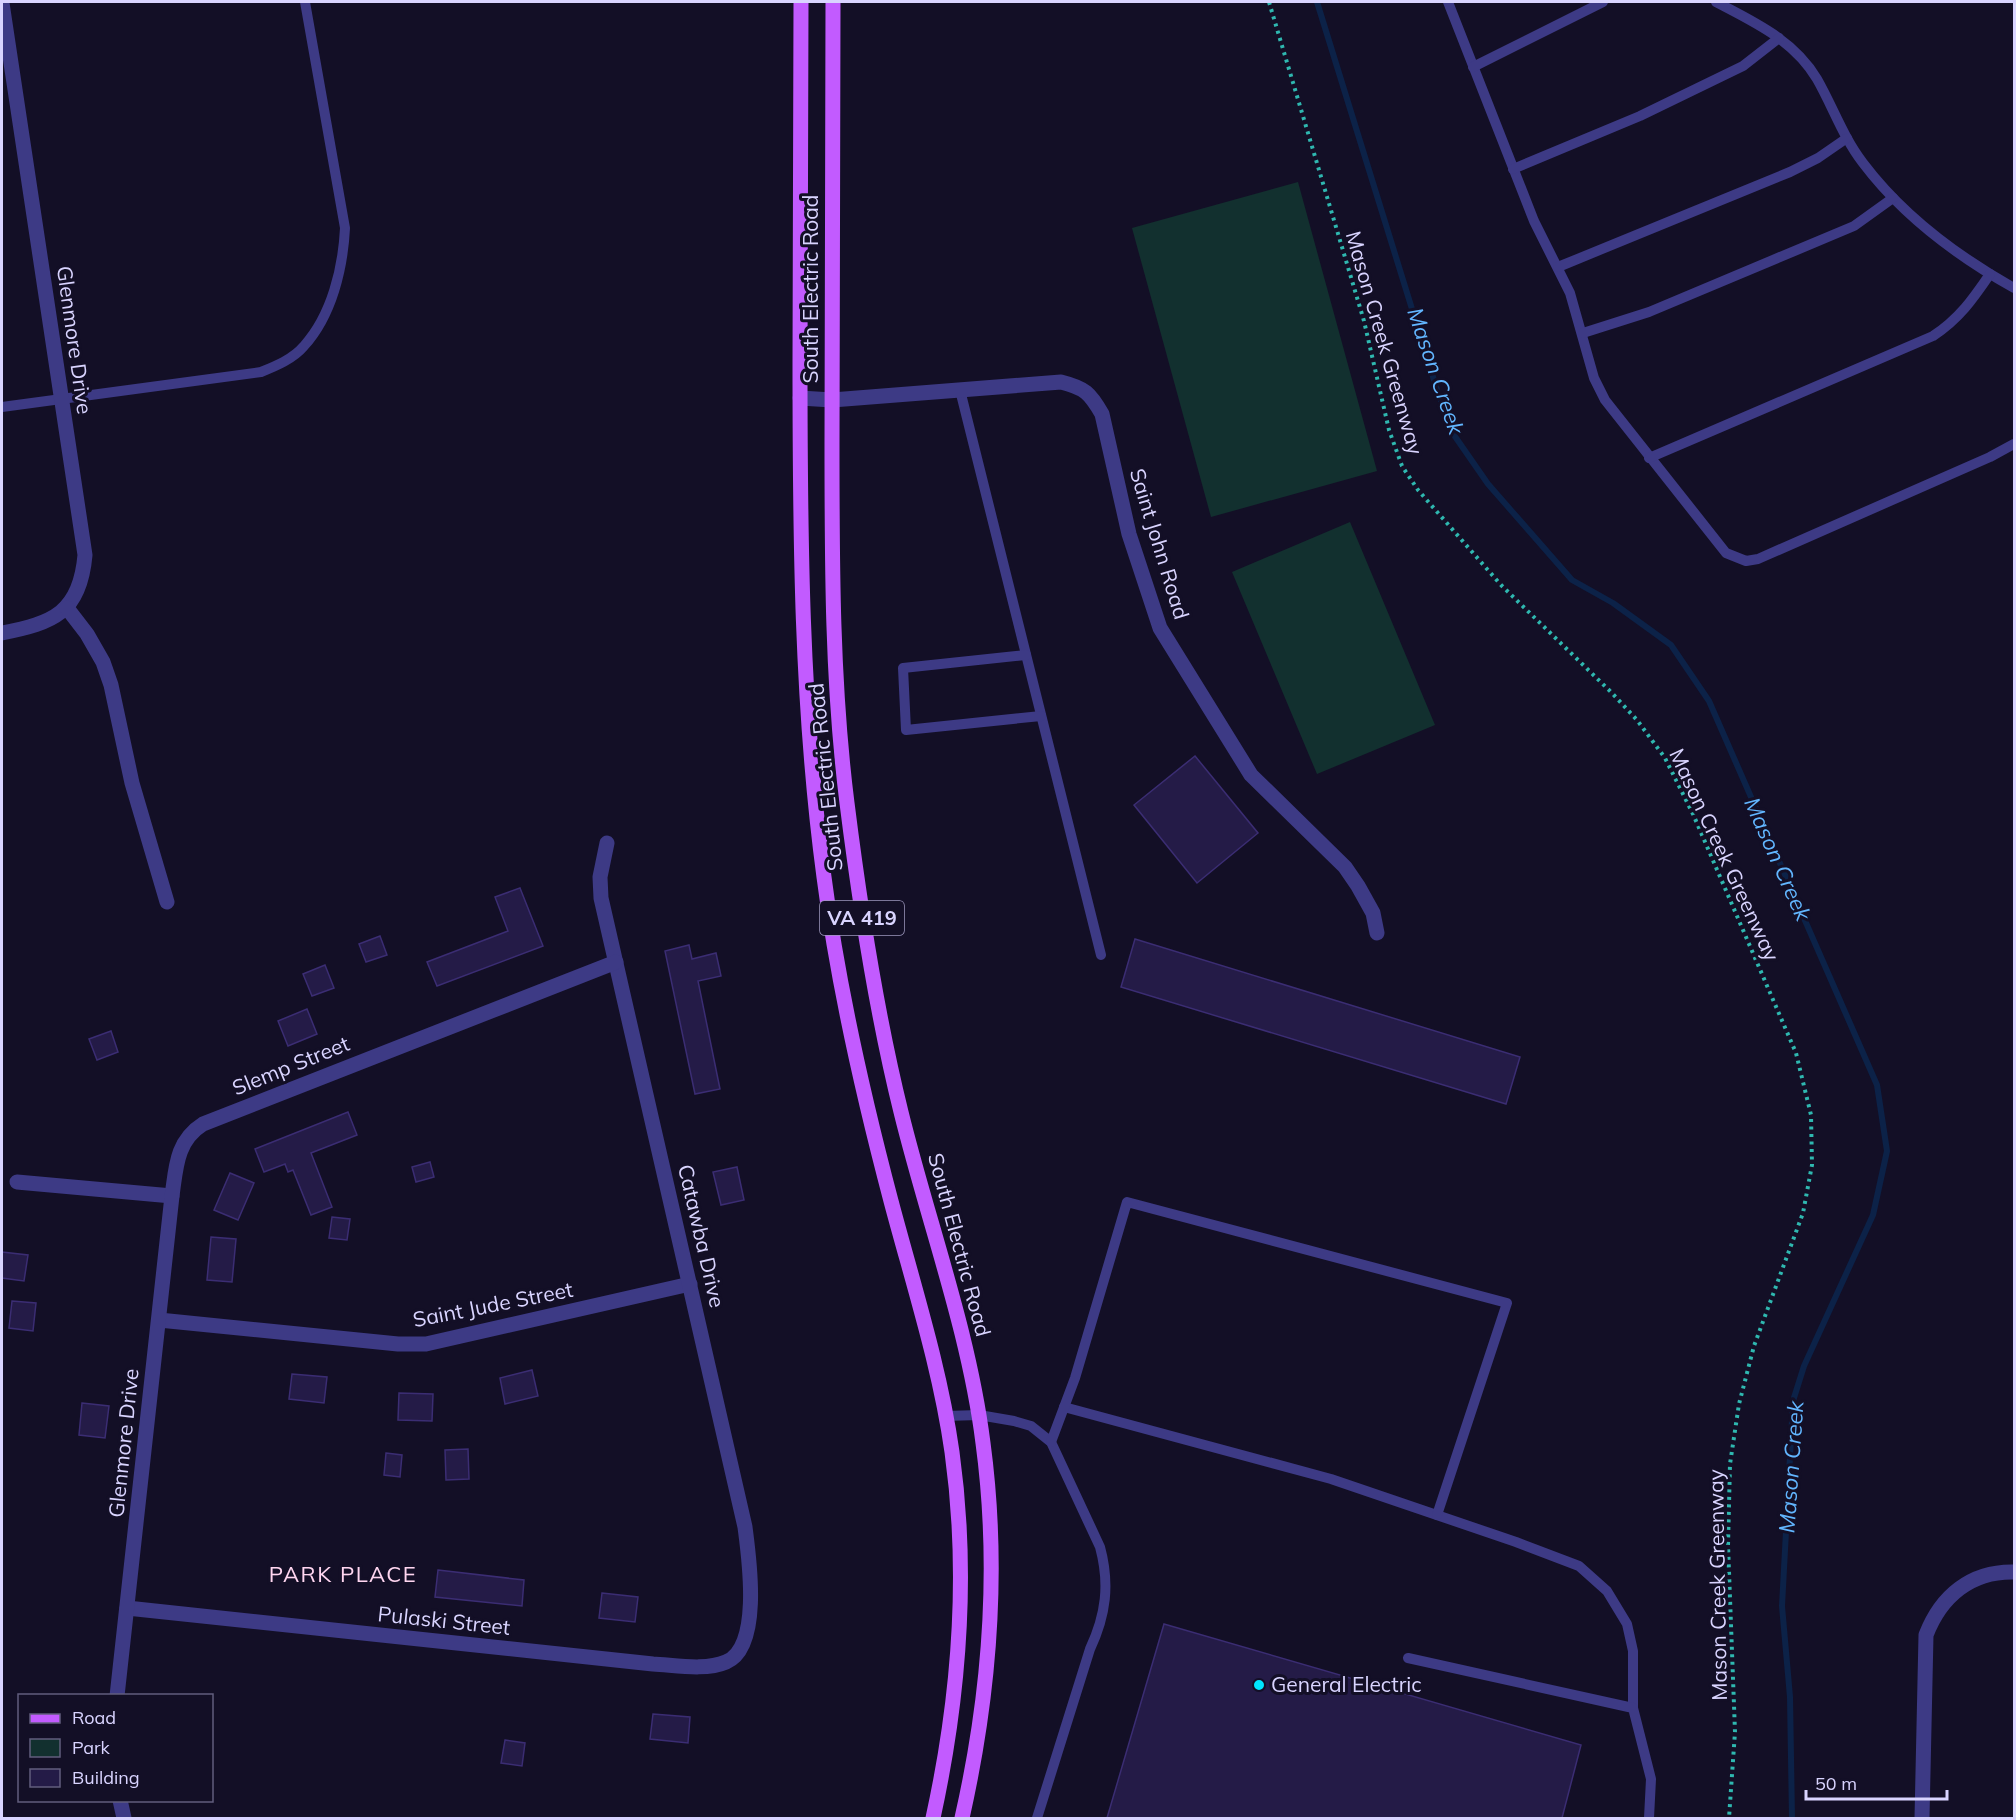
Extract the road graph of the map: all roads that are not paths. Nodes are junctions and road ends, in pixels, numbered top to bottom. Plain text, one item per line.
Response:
1 (305, 2) edge
2 (801, 2) edge
3 (833, 2) edge
4 (1448, 2) edge
5 (1603, 2) edge
6 (1716, 2) edge
7 (2, 3) edge
8 (1779, 38) junction
9 (1473, 67) junction
10 (1847, 138) junction
11 (1513, 169) junction
12 (1893, 198) junction
13 (1558, 267) junction
14 (1990, 273) junction
15 (2014, 288) edge
16 (1583, 333) junction
17 (960, 390) junction
18 (61, 397) junction
19 (800, 398) junction
20 (832, 400) junction
21 (2, 407) edge
22 (2014, 444) edge
23 (1649, 458) junction
24 (67, 608) junction
25 (2, 633) edge
26 (1026, 655) junction
27 (1041, 716) junction
28 (607, 843) dead end
29 (167, 902) dead end
30 (1377, 933) dead end
31 (1101, 955) dead end
32 (616, 962) junction
33 (17, 1182) dead end
34 (172, 1196) junction
35 (690, 1284) junction
36 (159, 1320) junction
37 (1064, 1407) junction
38 (979, 1415) junction
39 (946, 1416) junction
40 (1050, 1442) junction
41 (1437, 1515) junction
42 (2014, 1572) edge
43 (127, 1608) junction
44 (746, 1641) joint
45 (1408, 1658) dead end
46 (117, 1694) edge
47 (1634, 1708) junction
48 (120, 1802) edge
49 (124, 1818) edge
50 (933, 1818) edge
51 (962, 1818) edge
52 (1037, 1818) edge
53 (1649, 1818) edge
54 (1922, 1818) edge

1 - 18 lane
2 - 19 main road, South Electric Road / VA 419
3 - 20 main road, South Electric Road / VA 419
4 - 9 lane
5 - 9 lane
6 - 8 lane
7 - 18 street, Glenmore Drive
8 - 10 lane
8 - 11 lane
9 - 11 lane
10 - 12 lane
10 - 13 lane
11 - 13 lane
12 - 14 lane
12 - 16 lane
13 - 16 lane
14 - 15 lane
14 - 23 lane
16 - 23 lane
17 - 20 street, Saint John Road
17 - 26 lane
17 - 30 street, Saint John Road
18 - 21 lane
18 - 24 street, Glenmore Drive
19 - 20 street, Saint John Road
19 - 39 main road, South Electric Road / VA 419
20 - 38 main road, South Electric Road / VA 419
22 - 23 lane
24 - 25 street, Glenmore Drive
24 - 29 street
26 - 27 lane
26 - 27 lane
27 - 31 lane
28 - 32 street, Catawba Drive
32 - 34 street, Slemp Street
32 - 35 street, Catawba Drive
33 - 34 street
34 - 36 street, Glenmore Drive
35 - 36 street, Saint Jude Street
35 - 44 street, Catawba Drive
36 - 43 street, Glenmore Drive
37 - 40 lane
37 - 41 lane
37 - 41 lane
38 - 39 lane
38 - 40 lane
38 - 51 main road, South Electric Road / VA 419
39 - 50 main road, South Electric Road / VA 419
40 - 52 lane
41 - 47 lane
42 - 54 street
43 - 44 street, Pulaski Street
43 - 46 street, Glenmore Drive
45 - 47 lane
47 - 53 lane
48 - 49 street

